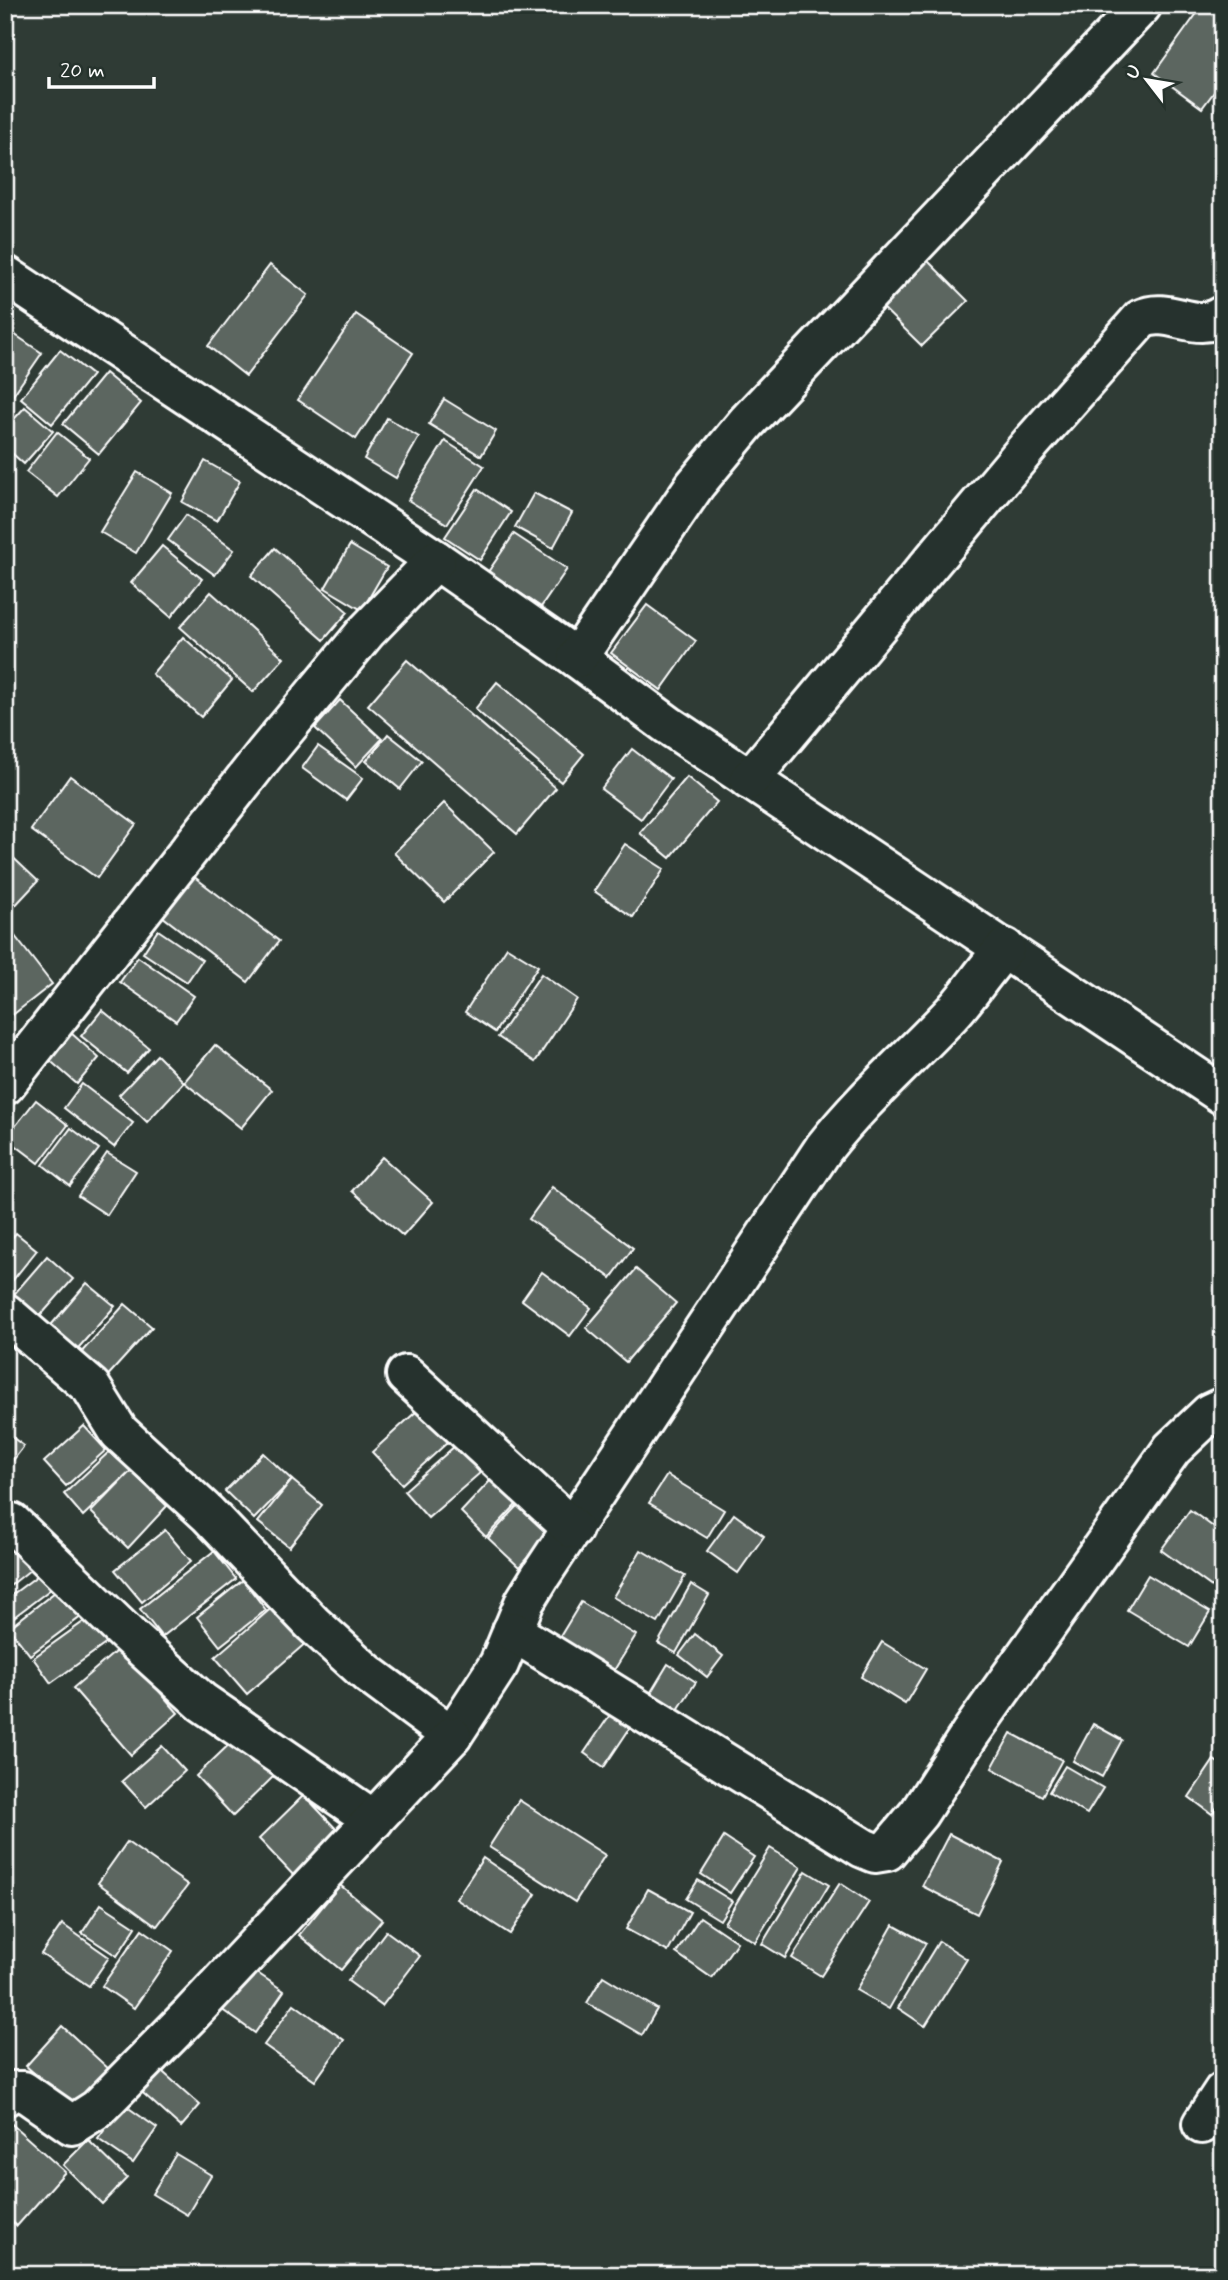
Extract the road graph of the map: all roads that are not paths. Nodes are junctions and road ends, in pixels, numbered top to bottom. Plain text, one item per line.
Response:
1 (1142, 5) edge
2 (5, 275) edge
3 (1223, 316) edge
4 (436, 560) junction
5 (577, 658) junction
6 (749, 780) junction
7 (1005, 948) junction
8 (5, 1085) edge
9 (1223, 1095) edge
10 (5, 1313) edge
11 (406, 1375) dead end
12 (1223, 1406) edge
13 (12, 1523) dead end
14 (573, 1529) junction
15 (512, 1631) junction
16 (452, 1736) junction
17 (374, 1820) junction
18 (1223, 2092) edge
19 (5, 2096) edge
20 (1202, 2124) dead end

1 - 5 street
2 - 4 street
3 - 6 street
4 - 5 street
4 - 8 street
5 - 6 street
6 - 7 street
7 - 9 street
7 - 14 street
10 - 16 street
11 - 14 street
12 - 15 street
13 - 17 street
14 - 15 street
15 - 16 street
16 - 17 street
17 - 19 street
18 - 20 street

